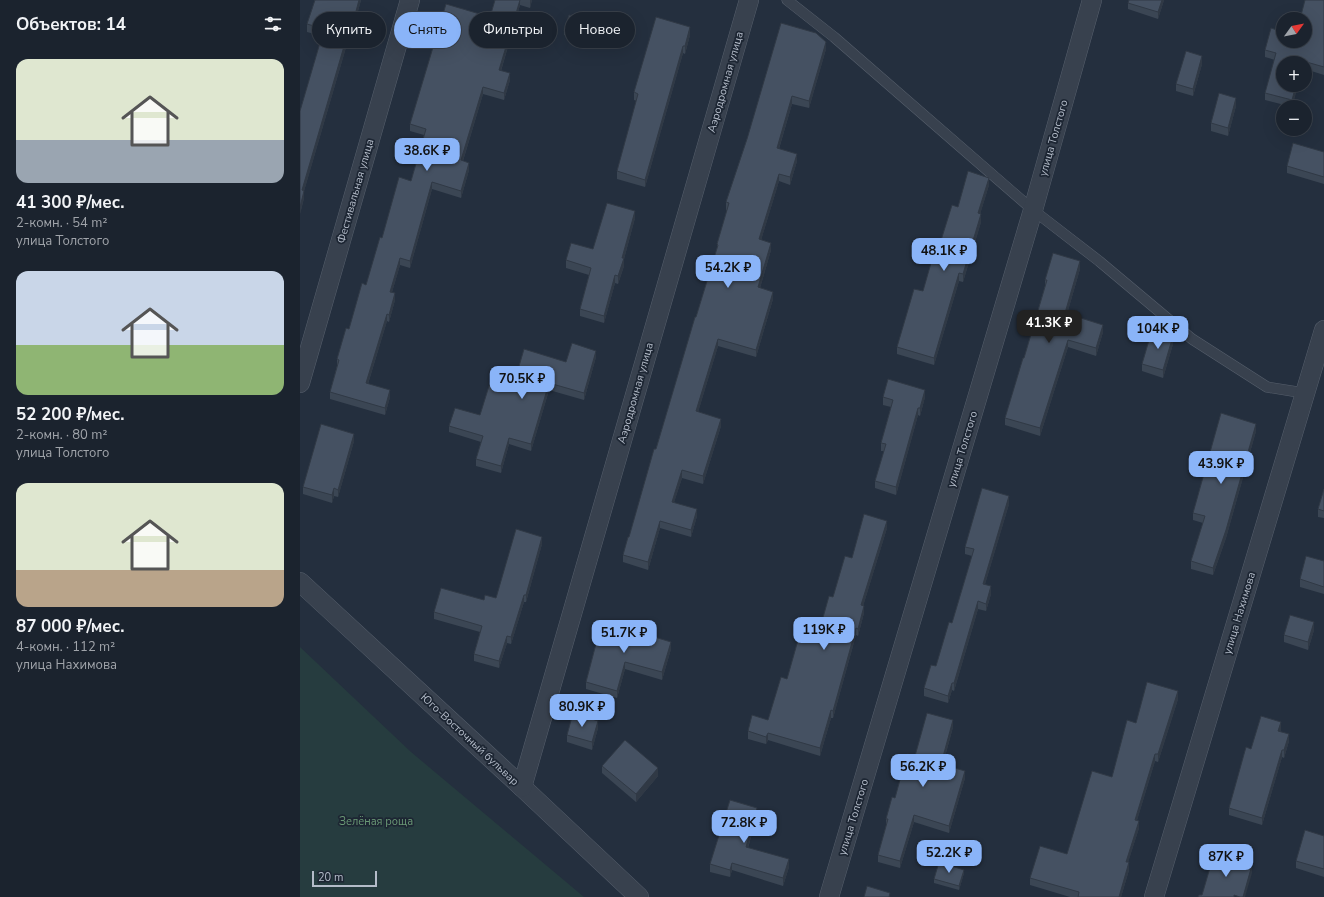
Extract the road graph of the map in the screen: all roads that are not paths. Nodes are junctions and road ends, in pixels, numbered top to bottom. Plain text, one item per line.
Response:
1 (410, 0) edge
2 (749, 0) edge
3 (787, 0) edge
4 (1092, 0) edge
5 (1033, 210) junction
6 (1324, 330) edge
7 (300, 383) edge
8 (1304, 394) junction
9 (300, 582) edge
10 (522, 787) junction
11 (639, 897) edge
12 (829, 897) edge
13 (1154, 897) edge

1 - 7 street, Фестивальная улица
2 - 10 street, Аэродромная улица
3 - 5 lane
4 - 5 street, улица Толстого
5 - 8 lane
5 - 12 street, улица Толстого
6 - 8 street, улица Нахимова
8 - 13 street, улица Нахимова
9 - 10 street, Юго-Восточный бульвар
10 - 11 street, Юго-Восточный бульвар

